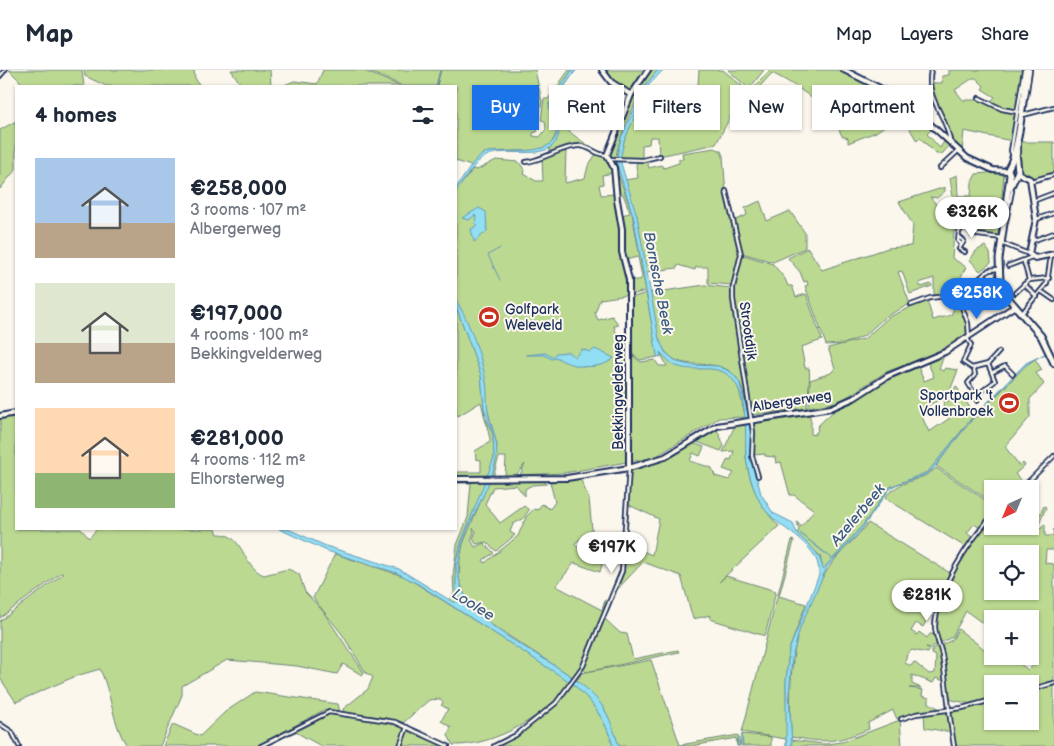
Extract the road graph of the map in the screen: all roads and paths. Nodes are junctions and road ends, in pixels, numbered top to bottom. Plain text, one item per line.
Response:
1 (5, 70) edge
2 (602, 70) edge
3 (648, 70) edge
4 (844, 70) edge
5 (931, 70) edge
6 (1027, 70) edge
7 (0, 76) edge
8 (631, 95) junction
9 (980, 98) dead end
10 (1054, 107) edge
11 (1018, 112) junction
12 (1023, 115) junction
13 (950, 142) junction
14 (958, 151) junction
15 (660, 156) dead end
16 (1014, 156) junction
17 (608, 157) junction
18 (526, 162) dead end
19 (940, 168) dead end
20 (1013, 171) junction
21 (1053, 176) dead end
22 (1030, 181) junction
23 (726, 191) dead end
24 (1054, 193) edge
25 (1033, 201) junction
26 (1008, 205) junction
27 (1054, 214) edge
28 (1036, 219) junction
29 (957, 221) dead end
30 (963, 227) junction
31 (1054, 233) edge
32 (1002, 238) junction
33 (1032, 240) junction
34 (959, 249) junction
35 (965, 252) dead end
36 (957, 253) dead end
37 (1052, 254) edge
38 (1030, 256) junction
39 (1024, 262) junction
40 (1008, 266) dead end
41 (998, 269) junction
42 (1049, 273) junction
43 (1054, 275) edge
44 (1049, 278) junction
45 (999, 279) junction
46 (976, 280) junction
47 (1029, 280) junction
48 (1024, 284) junction
49 (1041, 291) junction
50 (1015, 293) dead end
51 (962, 294) junction
52 (1037, 297) junction
53 (1054, 300) edge
54 (911, 305) dead end
55 (1015, 306) junction
56 (1023, 312) dead end
57 (968, 337) junction
58 (1052, 351) edge
59 (999, 352) dead end
60 (1054, 363) edge
61 (988, 364) junction
62 (974, 369) junction
63 (992, 372) junction
64 (1013, 374) dead end
65 (976, 396) junction
66 (977, 401) dead end
67 (15, 413) edge
68 (0, 416) edge
69 (749, 420) junction
70 (1054, 456) edge
71 (629, 467) junction
72 (758, 476) dead end
73 (457, 480) edge
74 (1030, 480) edge
75 (984, 526) edge
76 (1054, 683) edge
77 (1039, 687) edge
78 (984, 702) edge
79 (948, 711) junction
80 (901, 719) dead end
81 (0, 724) edge
82 (407, 727) junction
83 (18, 746) edge
84 (260, 746) edge
85 (400, 746) edge
86 (448, 746) edge
87 (494, 746) edge
88 (954, 746) edge

1 - 7 street
2 - 8 street
3 - 8 street
4 - 13 street
5 - 13 street
6 - 11 street
6 - 12 street
6 - 16 main road
8 - 17 street
9 - 11 street
10 - 12 street
11 - 16 street
12 - 16 street
13 - 14 street
14 - 19 street
14 - 20 street
15 - 17 street
16 - 20 main road
17 - 18 street
17 - 71 street, Bekkingvelderweg
20 - 22 street
20 - 26 main road
21 - 22 street
22 - 25 street
23 - 69 street, Strootdijk
24 - 25 street
25 - 28 street
26 - 32 main road
26 - 32 main road
27 - 28 street
28 - 33 street
29 - 30 street
30 - 32 street
30 - 34 street
31 - 33 street
32 - 38 street
32 - 41 main road
33 - 38 street
34 - 35 street
34 - 36 street
37 - 38 street
37 - 42 street
38 - 39 street
39 - 40 street
39 - 47 street
41 - 45 main road
41 - 46 street
42 - 43 street
42 - 44 street
44 - 47 street
44 - 49 street
45 - 46 street
45 - 55 main road
46 - 51 street
47 - 48 street
48 - 50 street
48 - 52 street
49 - 52 street
49 - 53 street
51 - 54 street
51 - 57 street
52 - 56 street
55 - 57 street, Albergerweg
55 - 58 main road
57 - 62 street
57 - 69 street, Albergerweg
58 - 60 main road
59 - 61 street
61 - 62 street
61 - 63 street
62 - 65 street
63 - 64 street
63 - 65 street
65 - 66 street
67 - 68 street
69 - 71 street, Albergerweg
69 - 72 street, Strootdijk
70 - 74 street
71 - 73 street, Albergerweg
71 - 87 street, Bekkingvelderweg
75 - 79 street
76 - 77 street
78 - 79 street
79 - 80 street
79 - 88 street
81 - 83 street
82 - 84 street
82 - 85 street
82 - 86 street

